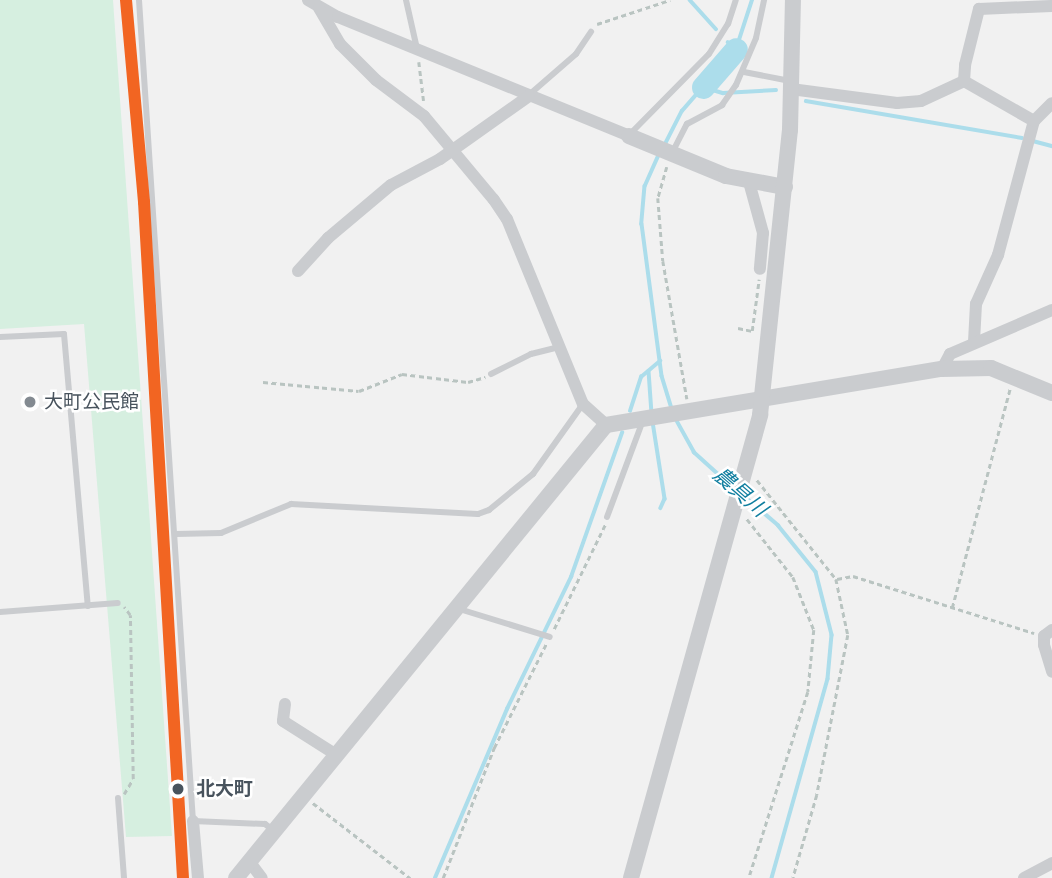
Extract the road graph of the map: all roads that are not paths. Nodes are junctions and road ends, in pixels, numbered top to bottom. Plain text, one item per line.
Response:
1 (139, 0) edge
2 (308, 0) edge
3 (406, 0) edge
4 (736, 0) edge
5 (764, 0) edge
6 (793, 0) edge
7 (1052, 6) edge
8 (319, 8) junction
9 (591, 32) road end
10 (417, 49) junction
11 (744, 72) junction
12 (964, 81) junction
13 (792, 85) junction
14 (529, 96) junction
15 (1052, 103) edge
16 (1034, 121) junction
17 (633, 138) junction
18 (453, 148) junction
19 (669, 153) junction
20 (749, 182) junction
21 (785, 187) junction
22 (760, 269) road end
23 (298, 271) dead end
24 (1052, 310) edge
25 (0, 337) edge
26 (974, 342) junction
27 (559, 346) junction
28 (942, 369) junction
29 (491, 374) road end
30 (1052, 393) edge
31 (763, 397) junction
32 (583, 404) junction
33 (646, 417) junction
34 (606, 425) junction
35 (607, 517) road end
36 (176, 534) junction
37 (118, 603) road end
38 (88, 606) junction
39 (454, 608) junction
40 (0, 612) edge
41 (1048, 633) edge
42 (550, 637) road end
43 (1052, 672) edge
44 (285, 704) dead end
45 (335, 754) junction
46 (117, 798) road end
47 (193, 821) junction
48 (274, 831) junction
49 (249, 861) junction
50 (1052, 863) edge
51 (124, 878) edge
52 (198, 878) edge
53 (236, 878) edge
54 (262, 878) edge
55 (631, 878) edge
56 (1024, 878) edge

1 - 36 lane
2 - 8 street
3 - 10 lane
4 - 17 lane
5 - 11 lane
6 - 13 street
7 - 12 street
8 - 10 street
8 - 18 street
9 - 14 lane
10 - 14 street
11 - 13 lane
11 - 19 lane
12 - 13 street
12 - 16 street
13 - 21 street
14 - 17 street
14 - 18 street
15 - 16 street
16 - 26 street
17 - 19 street
18 - 23 street
18 - 27 street
19 - 20 street
20 - 21 street
20 - 22 street
21 - 31 street
24 - 26 street
25 - 38 lane
26 - 28 street
27 - 29 lane
27 - 32 street
28 - 30 street
28 - 31 street
31 - 33 street
31 - 55 street
32 - 34 street
32 - 36 lane
33 - 34 street
33 - 35 lane
34 - 39 street
36 - 47 lane
37 - 38 lane
38 - 40 lane
39 - 42 lane
39 - 45 street
41 - 43 street
44 - 45 street
45 - 48 street
46 - 51 lane
47 - 48 lane
47 - 52 street
48 - 49 street
49 - 53 street
49 - 54 street
50 - 56 street

